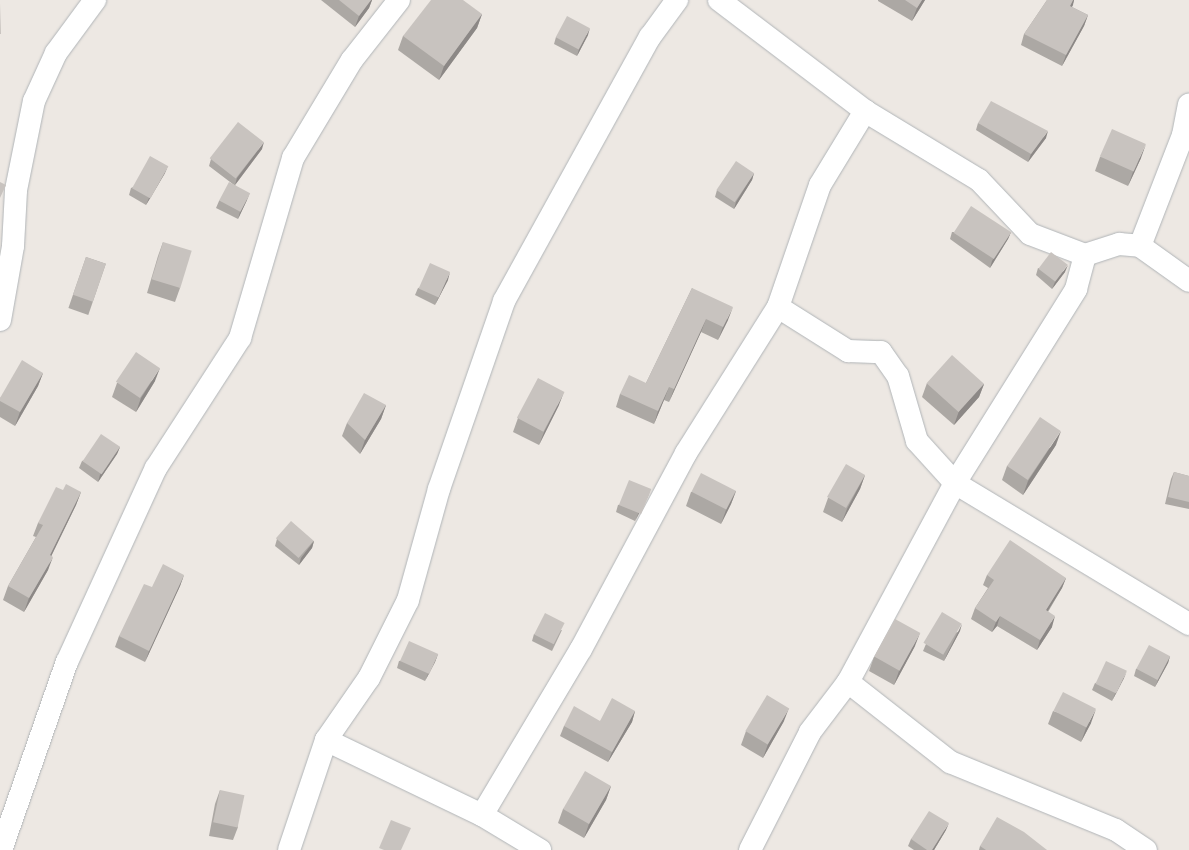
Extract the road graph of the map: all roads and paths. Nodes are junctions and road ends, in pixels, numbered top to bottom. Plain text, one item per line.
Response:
1 (95, 0) edge
2 (400, 0) edge
3 (677, 0) edge
4 (719, 0) edge
5 (1189, 105) edge
6 (865, 111) junction
7 (1140, 246) junction
8 (1085, 255) junction
9 (1189, 281) edge
10 (778, 307) junction
11 (0, 320) edge
12 (955, 483) junction
13 (1189, 624) edge
14 (848, 682) junction
15 (326, 740) junction
16 (482, 815) junction
17 (1, 850) edge
18 (289, 850) edge
19 (540, 850) edge
20 (750, 850) edge
21 (1146, 850) edge

1 - 11 street
2 - 17 street
3 - 15 street
4 - 6 street
5 - 7 street
6 - 8 street
6 - 10 street
7 - 8 street
7 - 9 street
8 - 12 street
10 - 12 street
10 - 16 street
12 - 13 street
12 - 14 street
14 - 20 street
14 - 21 street
15 - 16 street
15 - 18 street
16 - 19 street

